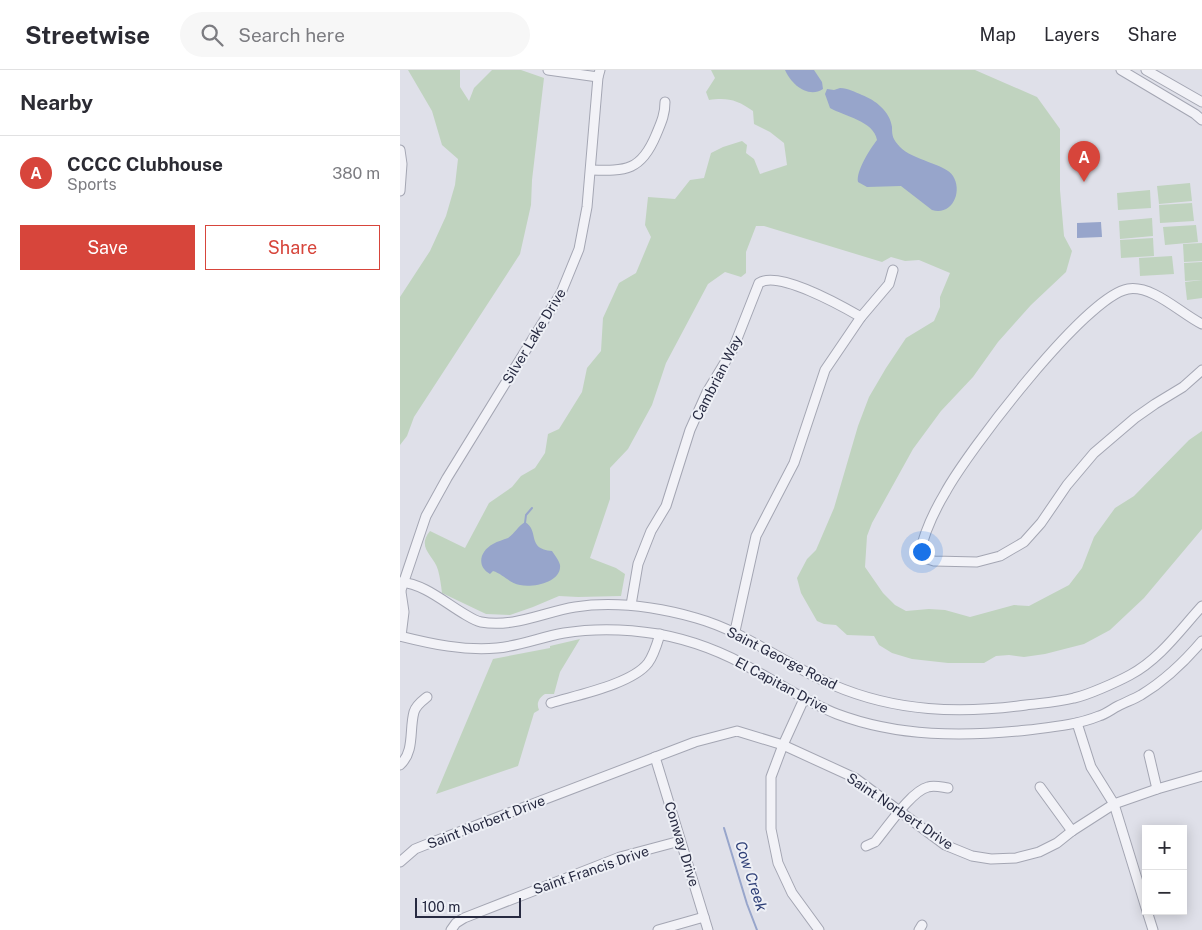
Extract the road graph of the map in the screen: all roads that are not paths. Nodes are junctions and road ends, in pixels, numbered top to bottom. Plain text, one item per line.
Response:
1 (548, 70) edge
2 (1121, 70) edge
3 (1146, 70) edge
4 (599, 74) edge
5 (665, 102) dead end
6 (1202, 102) edge
7 (1202, 120) edge
8 (400, 150) edge
9 (591, 170) junction
10 (400, 191) edge
11 (893, 270) dead end
12 (861, 317) junction
13 (1202, 324) edge
14 (1202, 370) edge
15 (402, 582) edge
16 (400, 593) edge
17 (631, 605) junction
18 (1202, 606) edge
19 (734, 631) junction
20 (660, 634) junction
21 (401, 636) edge
22 (1202, 641) edge
23 (426, 697) dead end
24 (804, 698) junction
25 (551, 703) dead end
26 (1078, 723) junction
27 (783, 745) junction
28 (1148, 756) dead end
29 (656, 757) junction
30 (400, 765) edge
31 (1202, 776) edge
32 (1040, 787) dead end
33 (948, 788) dead end
34 (1157, 789) junction
35 (1114, 804) junction
36 (899, 812) junction
37 (1072, 831) junction
38 (680, 841) junction
39 (866, 846) dead end
40 (400, 862) edge
41 (1142, 895) edge
42 (1148, 915) edge
43 (704, 917) junction
44 (451, 930) edge
45 (658, 930) edge
46 (708, 930) edge
47 (819, 930) edge
48 (1152, 930) edge

1 - 4 street
2 - 7 street
3 - 6 street
4 - 9 street, Silver Lake Drive
5 - 9 street
8 - 10 street
9 - 15 street, Silver Lake Drive
11 - 12 street
12 - 17 street, Cambrian Way
12 - 19 street
13 - 14 street
15 - 16 street, Silver Lake Drive
15 - 17 street, Saint George Road
16 - 21 street
17 - 19 street, Saint George Road
18 - 19 street, Saint George Road
20 - 21 street, El Capitan Drive
20 - 24 street, El Capitan Drive
20 - 25 street
22 - 26 street, El Capitan Drive
23 - 30 street
24 - 26 street, El Capitan Drive
24 - 27 street
26 - 35 street
27 - 29 street, Saint Norbert Drive
27 - 36 street, Saint Norbert Drive
27 - 47 street
28 - 34 street
29 - 38 street, Conway Drive
29 - 40 street, Saint Norbert Drive
31 - 34 street, Saint Norbert Drive
32 - 37 street
33 - 36 street
34 - 35 street, Saint Norbert Drive
35 - 37 street, Saint Norbert Drive
35 - 41 street
36 - 37 street, Saint Norbert Drive
36 - 39 street
38 - 43 street, Conway Drive
38 - 44 street, Saint Francis Drive
42 - 48 street
43 - 45 street
43 - 46 street, Conway Drive

